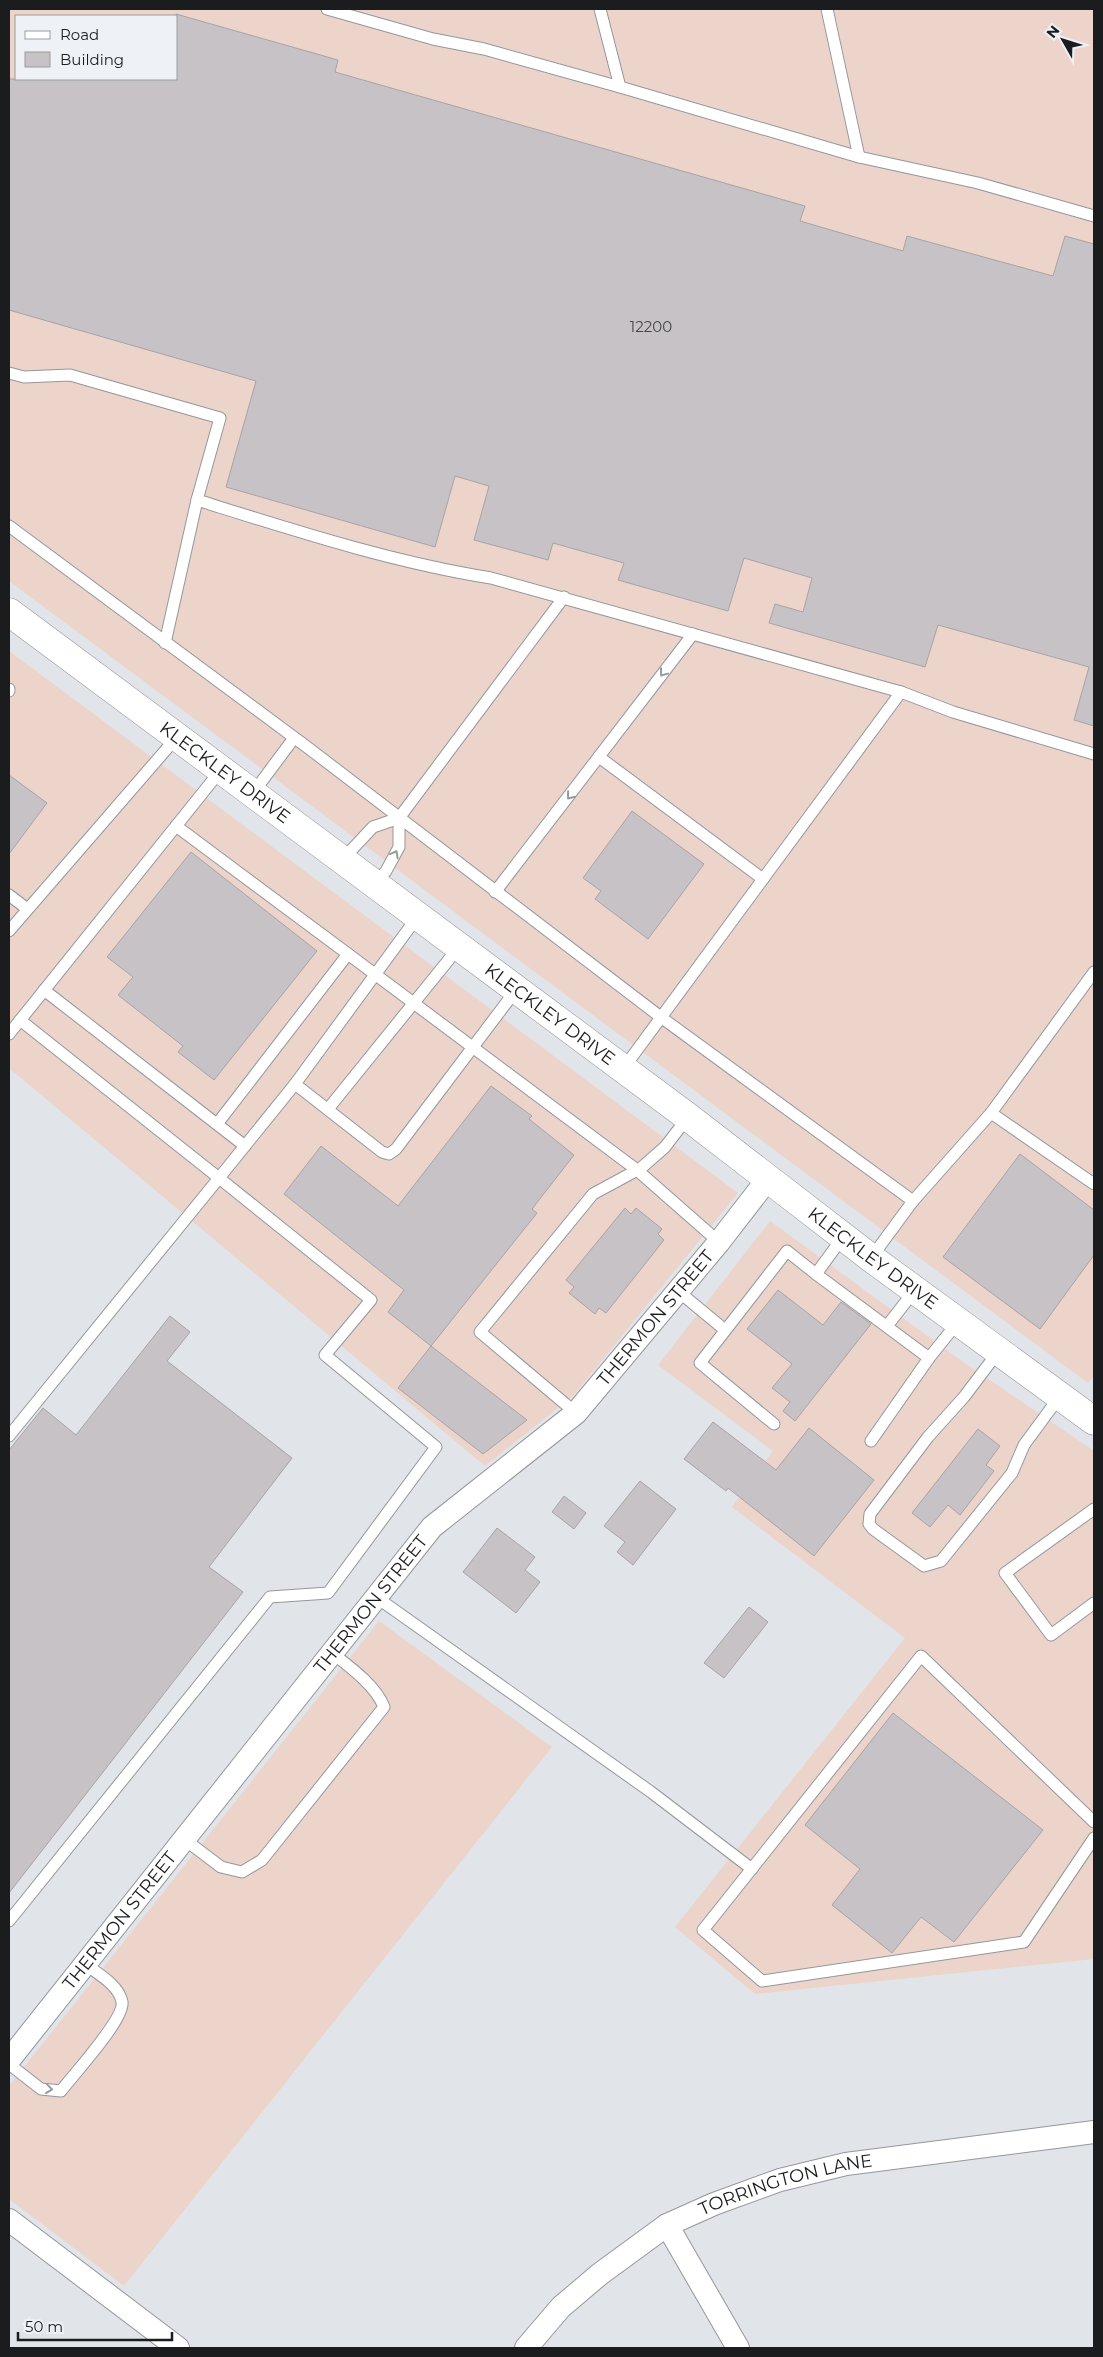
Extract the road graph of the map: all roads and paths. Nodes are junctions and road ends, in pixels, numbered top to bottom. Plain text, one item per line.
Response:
1 (327, 9) edge
2 (600, 9) edge
3 (826, 9) edge
4 (620, 86) junction
5 (859, 157) junction
6 (1094, 216) edge
7 (9, 373) edge
8 (197, 500) junction
9 (9, 526) edge
10 (564, 597) junction
11 (9, 612) edge
12 (693, 634) junction
13 (165, 643) junction
14 (901, 692) junction
15 (177, 737) junction
16 (294, 738) junction
17 (1094, 754) edge
18 (599, 757) junction
19 (221, 770) junction
20 (253, 793) junction
21 (399, 818) junction
22 (176, 826) junction
23 (342, 860) junction
24 (763, 879) junction
25 (375, 884) junction
26 (495, 892) junction
27 (9, 895) edge
28 (26, 908) junction
29 (418, 916) junction
30 (9, 931) edge
31 (459, 947) junction
32 (348, 954) junction
33 (1094, 972) edge
34 (376, 973) junction
35 (44, 990) junction
36 (516, 990) junction
37 (413, 1004) junction
38 (662, 1018) junction
39 (20, 1020) junction
40 (9, 1034) edge
41 (473, 1048) junction
42 (623, 1069) junction
43 (295, 1084) junction
44 (328, 1109) junction
45 (991, 1113) junction
46 (688, 1117) junction
47 (217, 1124) junction
48 (245, 1146) junction
49 (637, 1170) junction
50 (220, 1178) junction
51 (767, 1180) junction
52 (1094, 1184) edge
53 (913, 1200) junction
54 (843, 1237) junction
55 (720, 1242) junction
56 (871, 1258) junction
57 (816, 1274) junction
58 (915, 1290) junction
59 (678, 1291) junction
60 (958, 1322) junction
61 (887, 1326) junction
62 (725, 1330) junction
63 (998, 1352) junction
64 (929, 1358) junction
65 (1061, 1396) junction
66 (576, 1414) junction
67 (1093, 1417) edge
68 (774, 1424) dead end
69 (9, 1436) edge
70 (871, 1441) dead end
71 (1094, 1509) edge
72 (376, 1597) junction
73 (1094, 1603) edge
74 (332, 1653) junction
75 (1094, 1822) edge
76 (1094, 1838) edge
77 (184, 1839) junction
78 (752, 1869) junction
79 (9, 1921) edge
80 (85, 1964) junction
81 (9, 2060) edge
82 (9, 2064) edge
83 (1094, 2132) edge
84 (9, 2220) edge
85 (667, 2225) junction
86 (178, 2348) edge
87 (526, 2348) edge
88 (738, 2348) edge

1 - 4 lane
2 - 4 lane
3 - 5 lane
4 - 5 lane
5 - 6 lane
7 - 8 lane
8 - 10 lane
8 - 13 lane
9 - 13 lane
10 - 12 lane
10 - 21 lane
11 - 15 street, KLECKLEY DRIVE
12 - 14 lane
12 -> 18 lane
13 - 16 lane
14 - 17 lane
14 - 24 lane
15 - 19 street, KLECKLEY DRIVE
15 - 28 lane
16 - 20 lane
16 - 21 lane
18 - 24 lane
18 -> 26 lane
19 - 20 street, KLECKLEY DRIVE
19 - 22 lane
20 - 23 street, KLECKLEY DRIVE
21 - 23 lane
25 -> 21 lane
21 - 26 lane
22 - 32 lane
22 - 35 lane
23 - 25 street, KLECKLEY DRIVE
24 - 38 lane
25 - 29 street, KLECKLEY DRIVE
26 - 38 lane
27 - 28 lane
28 - 30 lane
29 - 31 street, KLECKLEY DRIVE
29 - 34 lane
31 - 36 street, KLECKLEY DRIVE
31 - 37 lane
32 - 34 lane
32 - 47 lane
33 - 45 lane
34 - 37 lane
34 - 43 lane
35 - 39 lane
35 - 47 lane
36 - 41 lane
36 - 42 street, KLECKLEY DRIVE
37 - 41 lane
37 - 44 lane
38 - 42 lane
38 - 53 lane
39 - 40 lane
39 - 50 lane
41 - 44 lane
41 - 49 lane
42 - 46 street, KLECKLEY DRIVE
43 - 44 lane
43 - 48 lane
45 - 52 lane
45 - 53 lane
46 - 49 lane
46 - 51 street, KLECKLEY DRIVE
47 - 48 lane
48 - 50 lane
49 - 55 lane
49 - 66 lane
50 - 69 lane
50 - 79 lane
51 - 54 street, KLECKLEY DRIVE
51 - 55 street, THERMON STREET
53 - 56 lane
54 - 56 street, KLECKLEY DRIVE
54 - 57 lane
55 - 59 street, THERMON STREET
56 - 58 street, KLECKLEY DRIVE
57 - 61 lane
57 - 62 lane
58 - 60 street, KLECKLEY DRIVE
58 - 61 lane
59 - 62 lane
59 - 66 street, THERMON STREET
60 - 63 street, KLECKLEY DRIVE
60 - 64 lane
61 - 64 lane
62 - 68 lane
63 - 65 street, KLECKLEY DRIVE
63 - 65 lane
64 - 70 lane
65 - 67 street, KLECKLEY DRIVE
66 - 72 street, THERMON STREET
71 - 73 lane
72 - 74 street, THERMON STREET
72 - 78 lane
74 - 77 street, THERMON STREET
74 - 77 lane
75 - 78 lane
76 - 78 lane
77 - 80 street, THERMON STREET
80 - 81 street, THERMON STREET
82 -> 80 lane
83 - 85 street, TORRINGTON LANE
84 - 86 street
85 - 87 street, TORRINGTON LANE
85 - 88 street

